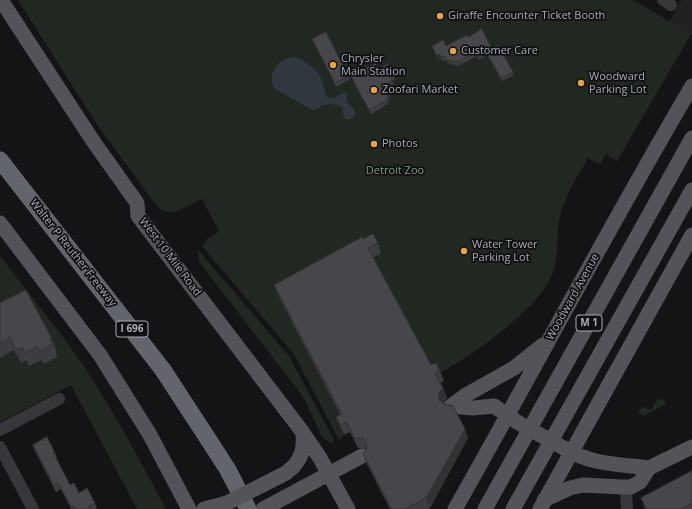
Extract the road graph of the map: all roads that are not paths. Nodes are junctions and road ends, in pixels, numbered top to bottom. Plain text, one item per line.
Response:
1 (1, 0) edge
2 (692, 86) edge
3 (692, 138) edge
4 (0, 160) edge
5 (692, 190) edge
6 (0, 223) edge
7 (692, 235) edge
8 (549, 341) junction
9 (59, 399) dead end
10 (513, 419) junction
11 (0, 430) edge
12 (303, 433) junction
13 (0, 447) edge
14 (692, 447) edge
15 (567, 450) junction
16 (362, 456) edge
17 (649, 468) junction
18 (328, 474) junction
19 (626, 488) junction
20 (542, 505) edge
21 (33, 509) edge
22 (189, 509) edge
23 (204, 509) edge
24 (248, 509) edge
25 (263, 509) edge
26 (348, 509) edge
27 (455, 509) edge
28 (485, 509) edge
29 (513, 509) edge
30 (627, 509) edge

1 - 12 main road, West 10 Mile Road
2 - 8 main road, Woodward Avenue
3 - 28 main road, M 1
4 - 24 highway, Walter P Reuther Freeway / I 696
5 - 29 main road, M 1
6 - 22 main road
7 - 15 main road
8 - 10 main road, Woodward Avenue
8 - 10 main road
9 - 11 street
10 - 15 main road, bridge
10 - 27 main road, Woodward Avenue
12 - 18 main road, West 10 Mile Road
12 - 23 main road, bridge
13 - 21 street
14 - 17 main road
15 - 17 main road
15 - 20 main road
16 - 18 main road
17 - 19 main road
18 - 25 main road
18 - 26 main road, West 10 Mile Road
19 - 20 main road
19 - 30 street

